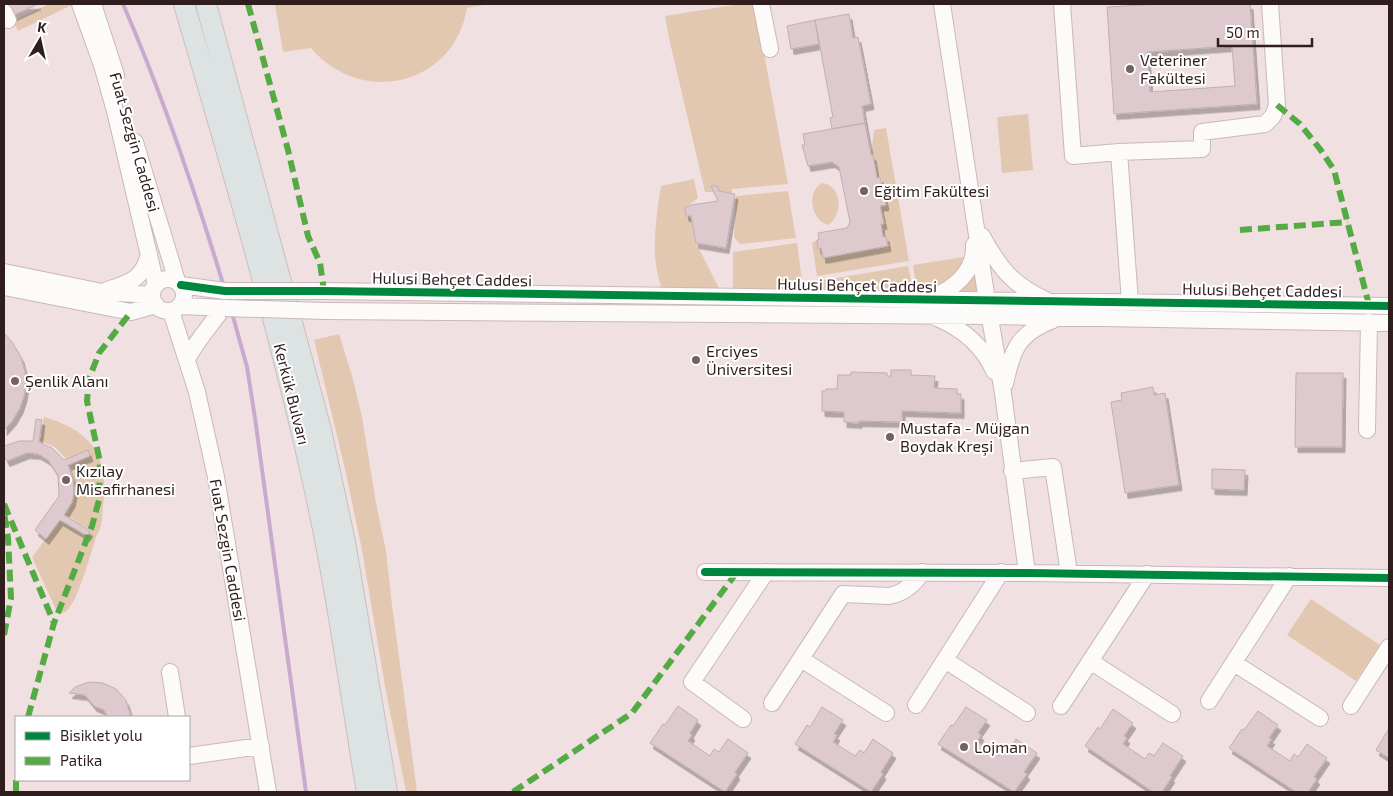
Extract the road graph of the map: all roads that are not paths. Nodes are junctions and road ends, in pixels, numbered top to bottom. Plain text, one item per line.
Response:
1 (80, 4) edge
2 (93, 4) edge
3 (184, 4) edge
4 (206, 4) edge
5 (761, 4) edge
6 (942, 4) edge
7 (1062, 4) edge
8 (1270, 4) edge
9 (770, 49) dead end
10 (1119, 152) junction
11 (977, 228) junction
12 (149, 254) junction
13 (4, 272) edge
14 (179, 283) junction
15 (4, 287) edge
16 (102, 292) junction
17 (162, 297) junction
18 (922, 300) junction
19 (1050, 302) junction
20 (1130, 302) junction
21 (1389, 306) edge
22 (224, 308) junction
23 (989, 308) junction
24 (933, 316) junction
25 (1058, 318) junction
26 (1369, 322) junction
27 (1389, 323) edge
28 (187, 359) junction
29 (1003, 393) junction
30 (1368, 430) dead end
31 (1012, 471) junction
32 (705, 572) dead end
33 (766, 572) junction
34 (922, 572) junction
35 (1001, 572) junction
36 (1027, 573) junction
37 (1069, 573) junction
38 (1147, 574) junction
39 (1289, 576) junction
40 (1389, 578) edge
41 (1389, 647) edge
42 (801, 659) junction
43 (945, 660) junction
44 (1090, 661) junction
45 (1234, 663) junction
46 (1384, 666) edge
47 (170, 672) dead end
48 (1209, 701) dead end
49 (772, 704) dead end
50 (916, 705) dead end
51 (1061, 706) dead end
52 (1351, 706) dead end
53 (886, 713) dead end
54 (1027, 713) dead end
55 (1172, 714) dead end
56 (177, 716) edge
57 (1320, 718) dead end
58 (743, 720) dead end
59 (261, 746) junction
60 (190, 756) edge
61 (268, 792) edge
62 (367, 792) edge
63 (387, 792) edge

1 - 12 street, Fuat Sezgin Caddesi
2 - 14 street, Fuat Sezgin Caddesi
3 - 62 main road, Kerkük Bulvarı
4 - 63 main road, Kerkük Bulvarı
5 - 9 street
6 - 11 street
7 - 10 street
8 - 10 street
10 - 20 street
11 - 18 street
11 - 19 street
11 - 23 street
12 - 16 street
12 - 17 street, Fuat Sezgin Caddesi
13 - 16 street
14 - 17 street, Hulusi Behçet Caddesi
14 - 17 street, Fuat Sezgin Caddesi
14 - 18 street, Hulusi Behçet Caddesi, bridge
15 - 17 street
16 - 17 street
17 - 22 street, Hulusi Behçet Caddesi
17 - 28 street, Fuat Sezgin Caddesi
18 - 23 street, Hulusi Behçet Caddesi
19 - 20 street, Hulusi Behçet Caddesi
19 - 23 street, Hulusi Behçet Caddesi
20 - 21 street, Hulusi Behçet Caddesi
22 - 24 street, Hulusi Behçet Caddesi, bridge
22 - 28 street
23 - 24 street, Hulusi Behçet Caddesi
23 - 25 street, Hulusi Behçet Caddesi
23 - 29 street
24 - 29 street
25 - 26 street, Hulusi Behçet Caddesi
25 - 29 street
26 - 27 street, Hulusi Behçet Caddesi
26 - 30 street
28 - 59 street, Fuat Sezgin Caddesi
29 - 31 street
31 - 36 street
31 - 37 street
32 - 33 street
33 - 34 street
33 - 58 street
34 - 35 street
34 - 42 street
35 - 36 street
35 - 43 street
36 - 37 street
37 - 38 street
38 - 39 street
38 - 44 street
39 - 40 street
39 - 45 street
41 - 46 street
42 - 49 street
42 - 53 street
43 - 50 street
43 - 54 street
44 - 51 street
44 - 55 street
45 - 48 street
45 - 57 street
46 - 52 street
47 - 56 street
59 - 60 street
59 - 61 street, Fuat Sezgin Caddesi

